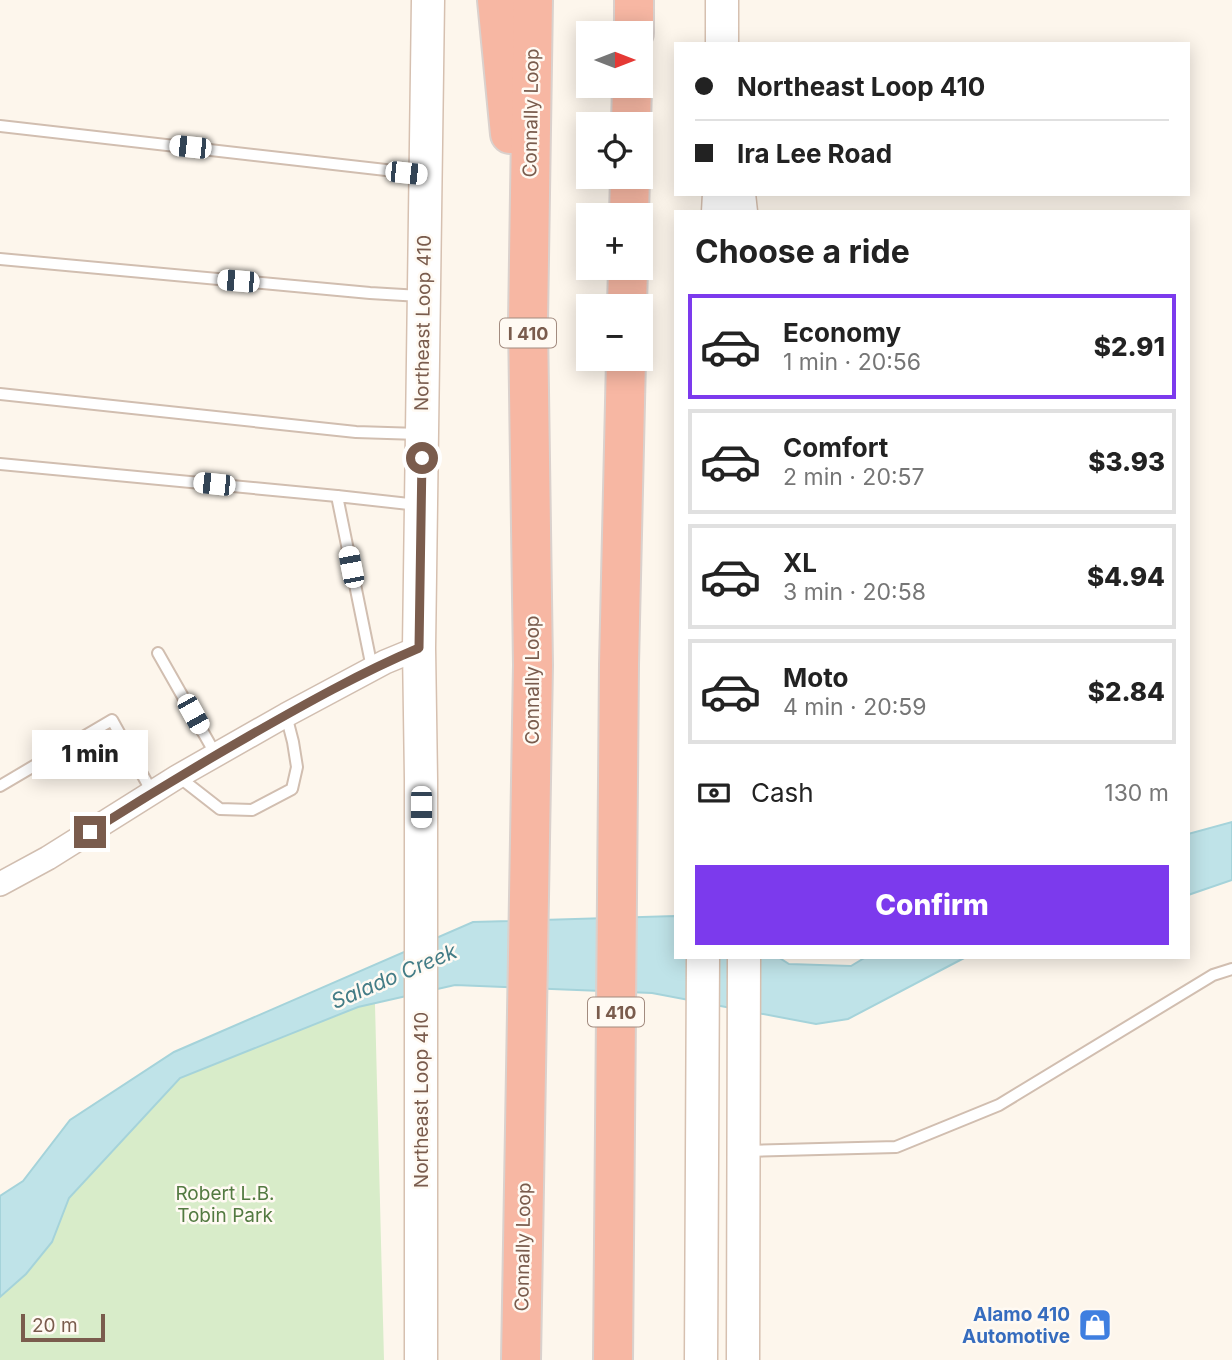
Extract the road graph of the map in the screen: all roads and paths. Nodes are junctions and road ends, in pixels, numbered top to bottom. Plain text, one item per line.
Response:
1 (428, 0) edge
2 (497, 0) edge
3 (533, 0) edge
4 (634, 0) edge
5 (722, 0) edge
6 (634, 21) edge
7 (722, 42) edge
8 (0, 125) edge
9 (425, 175) junction
10 (0, 259) edge
11 (423, 296) junction
12 (527, 323) junction
13 (626, 371) edge
14 (0, 394) edge
15 (422, 435) junction
16 (0, 464) edge
17 (337, 496) junction
18 (421, 506) junction
19 (419, 648) junction
20 (159, 653) dead end
21 (372, 669) junction
22 (286, 715) junction
23 (216, 755) junction
24 (179, 777) junction
25 (0, 786) edge
26 (152, 792) junction
27 (0, 884) edge
28 (703, 959) edge
29 (744, 959) edge
30 (1232, 969) edge
31 (743, 1151) junction
32 (701, 1353) edge
33 (421, 1360) edge
34 (521, 1360) edge
35 (613, 1360) edge
36 (743, 1360) edge

1 - 9 main road, Northeast Loop 410
2 - 12 highway
3 - 12 highway, Connally Loop / I 410
4 - 6 highway
5 - 7 main road
8 - 9 lane
9 - 11 main road, Northeast Loop 410
10 - 11 lane
11 - 15 main road, Northeast Loop 410
12 - 34 highway, Connally Loop / I 410
13 - 35 highway, I 410
14 - 15 lane
15 - 18 main road, Northeast Loop 410
16 - 17 lane
17 - 18 lane
17 - 21 lane
18 - 19 main road, Northeast Loop 410
19 - 21 street
19 - 33 main road, Northeast Loop 410
20 - 23 lane
21 - 22 street
22 - 23 street
22 - 24 lane
23 - 24 street
24 - 26 street
25 - 26 lane
26 - 27 street
28 - 32 main road
29 - 31 main road
30 - 31 lane
31 - 36 main road

